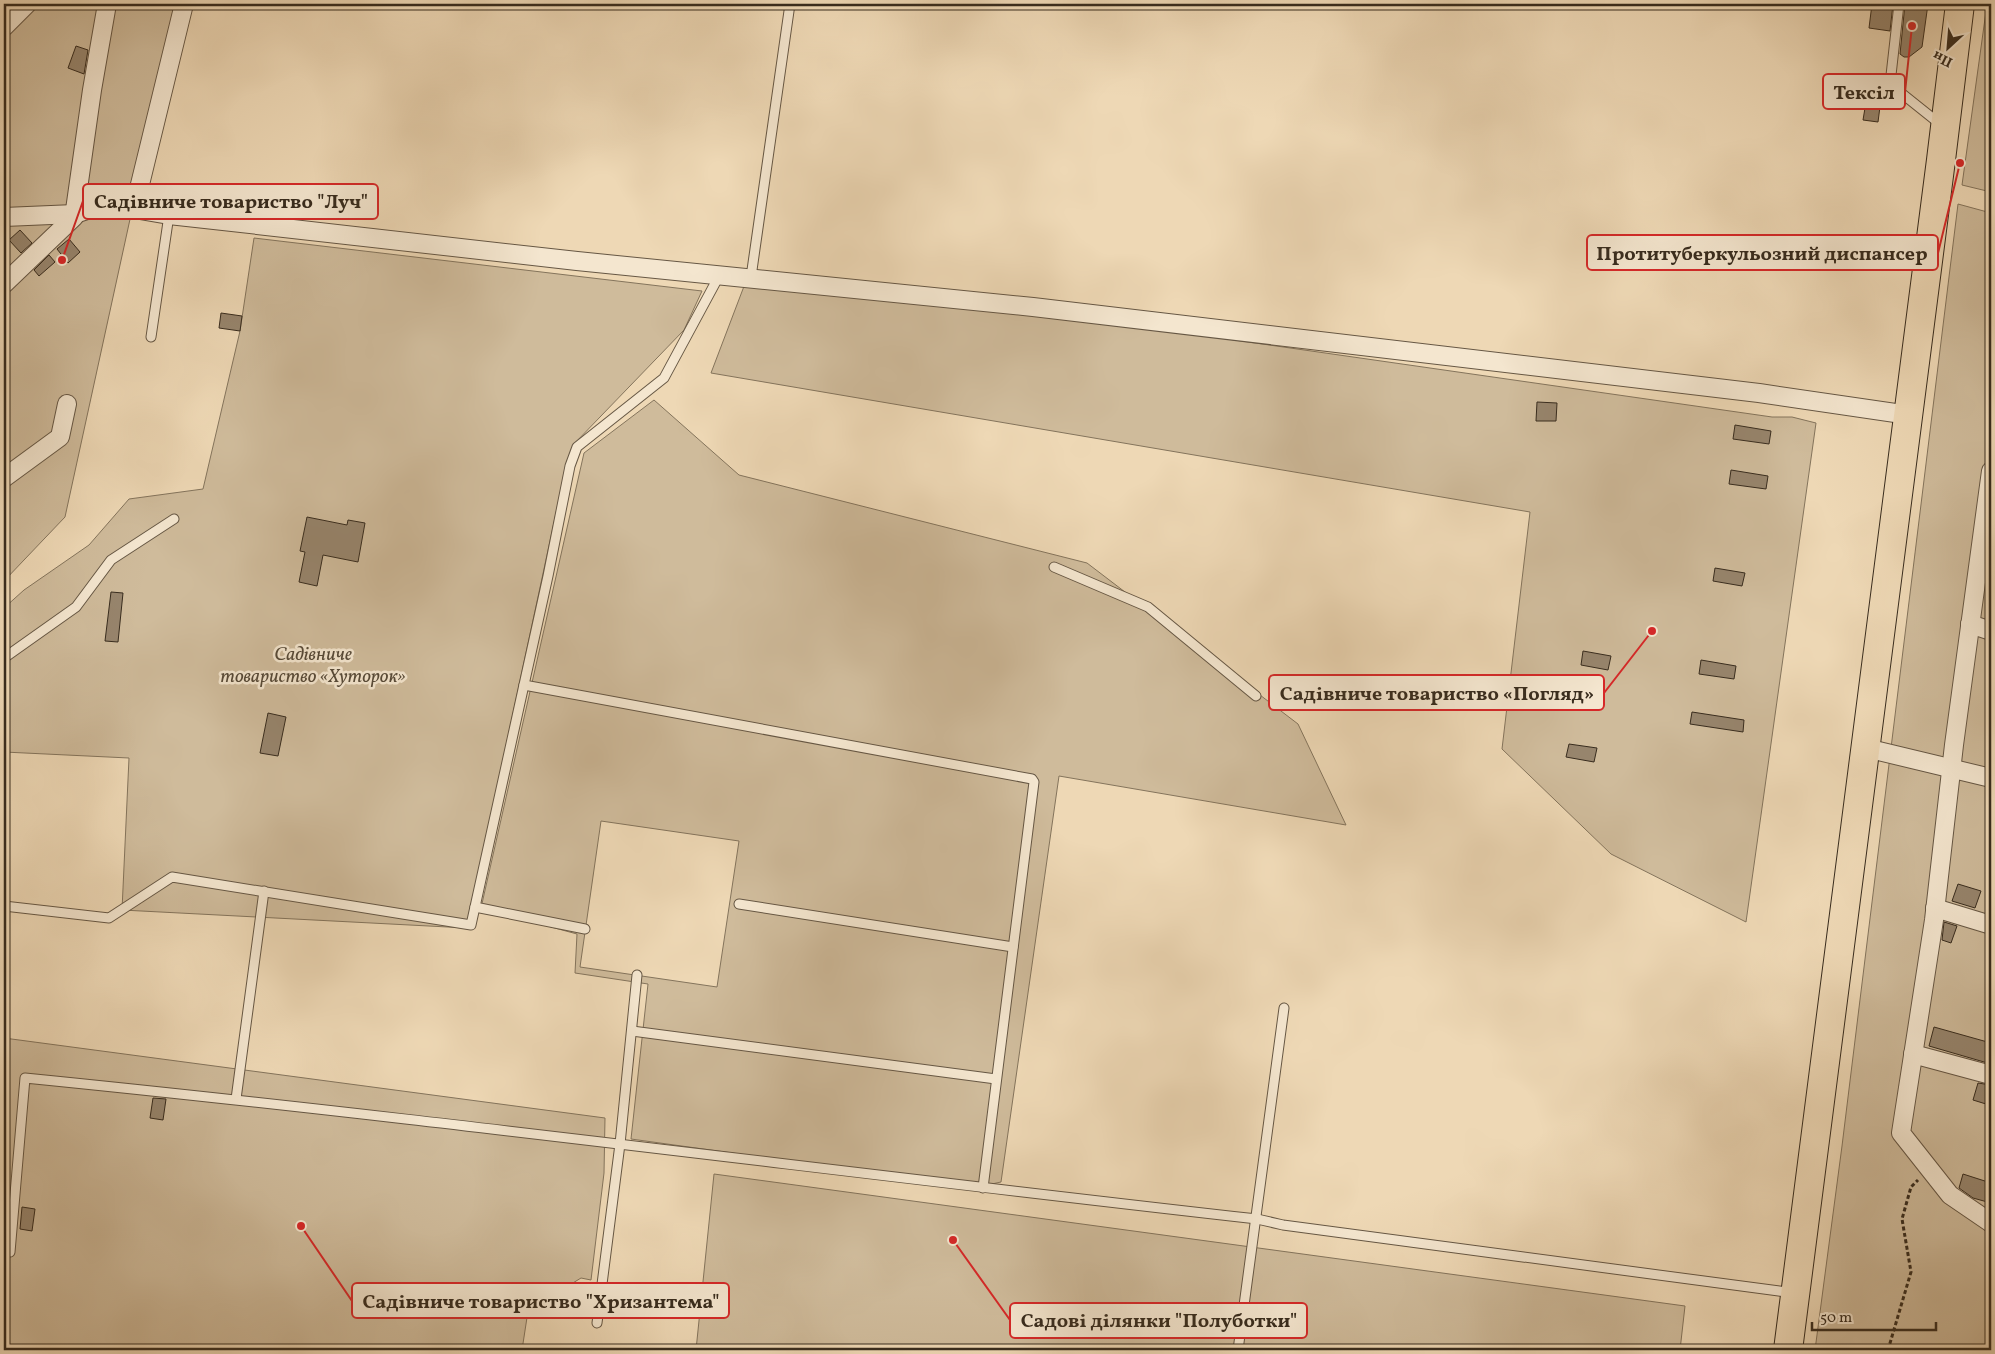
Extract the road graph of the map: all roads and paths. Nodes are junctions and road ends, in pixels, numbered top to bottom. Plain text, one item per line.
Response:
1 (27, 4) edge
2 (108, 4) edge
3 (184, 4) edge
4 (790, 4) edge
5 (1899, 4) edge
6 (1960, 4) edge
7 (4, 28) edge
8 (1945, 128) junction
9 (134, 209) junction
10 (75, 214) junction
11 (169, 215) junction
12 (4, 217) edge
13 (718, 276) junction
14 (751, 277) junction
15 (4, 284) edge
16 (151, 337) dead end
17 (67, 404) dead end
18 (1909, 415) junction
19 (1991, 471) edge
20 (4, 478) edge
21 (174, 519) dead end
22 (1054, 567) dead end
23 (1970, 624) junction
24 (1991, 631) edge
25 (4, 658) edge
26 (524, 685) junction
27 (1256, 696) dead end
28 (1866, 748) junction
29 (1952, 767) junction
30 (1991, 778) edge
31 (264, 892) junction
32 (740, 904) dead end
33 (4, 906) edge
34 (475, 907) junction
35 (1935, 908) junction
36 (1991, 925) edge
37 (585, 929) dead end
38 (1013, 947) junction
39 (637, 975) dead end
40 (1284, 1008) dead end
41 (632, 1031) junction
42 (1913, 1054) junction
43 (1991, 1076) edge
44 (996, 1079) junction
45 (236, 1099) junction
46 (620, 1144) junction
47 (1929, 1169) junction
48 (983, 1188) junction
49 (1256, 1219) junction
50 (1991, 1223) edge
51 (4, 1251) edge
52 (1795, 1293) junction
53 (597, 1324) dead end
54 (1238, 1350) edge
55 (1788, 1350) edge
56 (1888, 1350) edge

1 - 7 street
2 - 10 street
3 - 9 street
4 - 14 lane
5 - 8 lane
6 - 8 main road
8 - 18 main road
9 - 10 street
9 - 11 street
10 - 12 street
10 - 15 street
11 - 13 street
11 - 16 lane
13 - 14 street
13 - 26 lane
14 - 18 street
17 - 20 street
18 - 28 main road
19 - 23 street
21 - 25 lane
22 - 27 lane
23 - 24 street
23 - 29 street
26 - 34 lane
26 - 38 lane
28 - 29 street
28 - 52 main road
29 - 30 street
29 - 35 street
31 - 33 lane
31 - 34 lane
31 - 45 lane
32 - 38 lane
34 - 37 lane
35 - 36 street
35 - 42 street
38 - 44 lane
39 - 41 lane
40 - 49 lane
41 - 44 lane
41 - 46 lane
42 - 43 street
42 - 47 street
44 - 48 lane
45 - 46 lane
45 - 51 lane
46 - 48 lane
46 - 53 lane
47 - 50 street
47 - 56 path
48 - 49 lane
49 - 52 lane
49 - 54 lane
52 - 55 main road

